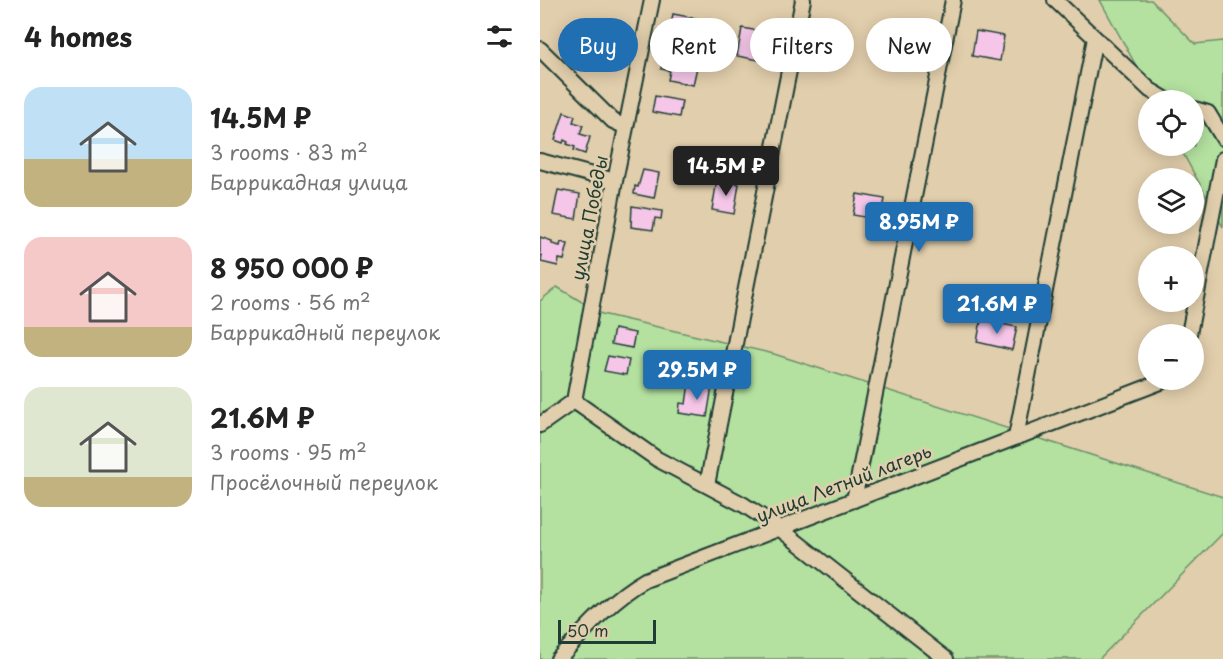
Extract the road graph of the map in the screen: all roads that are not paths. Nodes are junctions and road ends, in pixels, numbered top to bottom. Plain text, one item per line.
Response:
1 (652, 0) edge
2 (803, 0) edge
3 (953, 0) edge
4 (1054, 0) edge
5 (1095, 38) junction
6 (540, 49) edge
7 (1150, 90) edge
8 (1204, 112) edge
9 (626, 127) junction
10 (1223, 138) edge
11 (1223, 159) edge
12 (540, 161) edge
13 (615, 181) junction
14 (1191, 324) edge
15 (1141, 390) edge
16 (574, 401) junction
17 (540, 425) edge
18 (1016, 437) junction
19 (707, 485) junction
20 (854, 500) junction
21 (779, 528) junction
22 (558, 659) edge
23 (946, 659) edge

1 - 9 street, улица Победы
2 - 19 street
3 - 20 street
4 - 5 street
5 - 7 street
5 - 18 street
6 - 9 street
8 - 10 street
9 - 13 street, улица Победы
11 - 14 street
12 - 13 street
13 - 16 street, улица Победы
15 - 18 street, улица Летний лагерь
16 - 17 street
16 - 19 street
18 - 20 street, улица Летний лагерь
19 - 21 street
20 - 21 street, улица Летний лагерь
21 - 22 street, улица Летний лагерь
21 - 23 street

